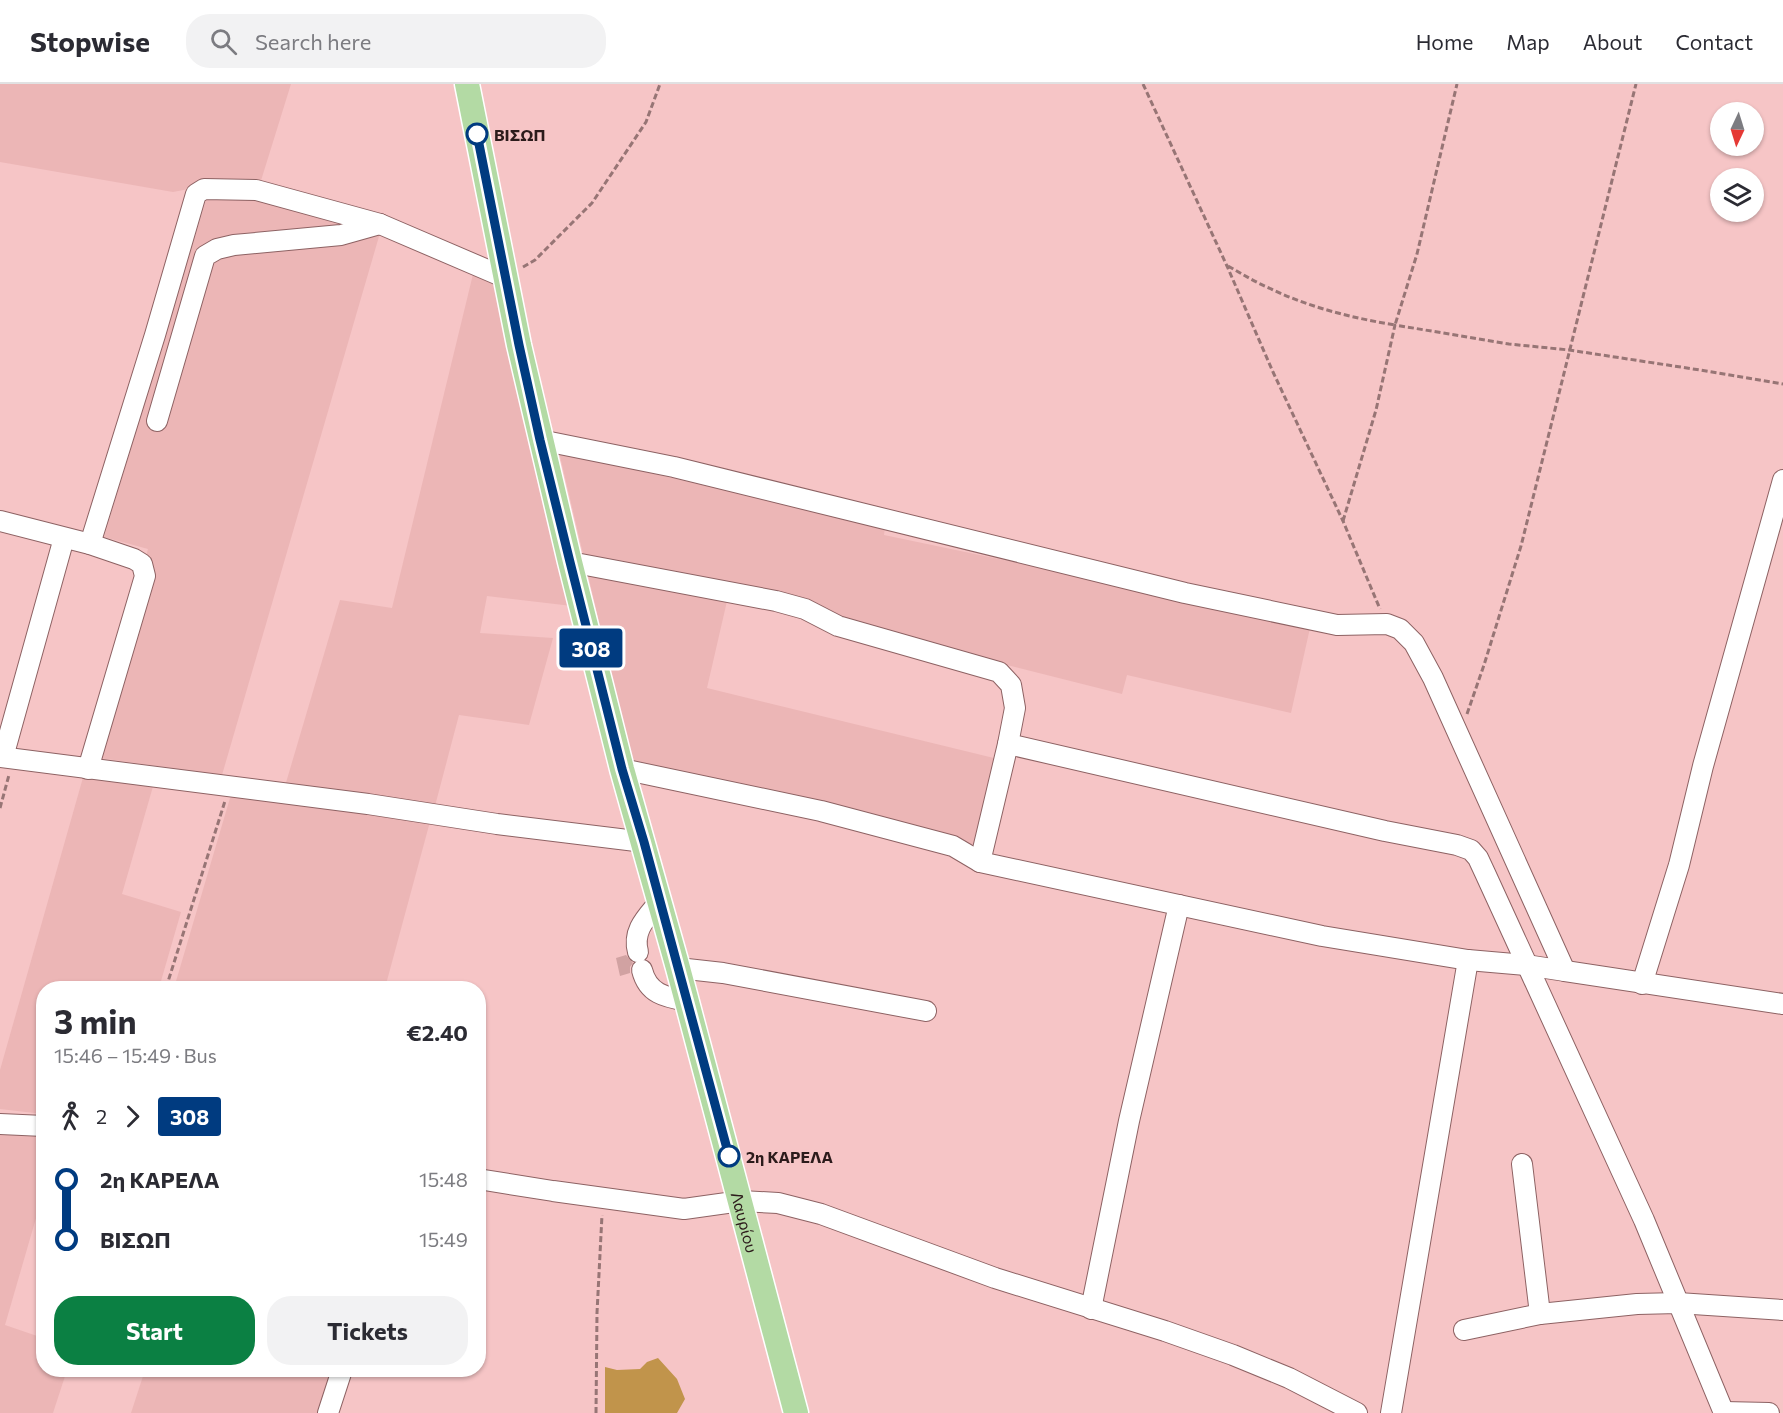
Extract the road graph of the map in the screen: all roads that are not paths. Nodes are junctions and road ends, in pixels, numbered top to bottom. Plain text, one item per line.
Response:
1 (467, 84) edge
2 (380, 224) junction
3 (506, 278) junction
4 (157, 421) dead end
5 (540, 440) junction
6 (1783, 480) edge
7 (0, 521) edge
8 (64, 538) junction
9 (90, 544) junction
10 (570, 562) junction
11 (1008, 744) junction
12 (6, 758) edge
13 (88, 769) junction
14 (622, 769) junction
15 (644, 842) junction
16 (980, 862) junction
17 (660, 901) junction
18 (1179, 905) junction
19 (1468, 960) junction
20 (1526, 965) junction
21 (678, 968) junction
22 (1565, 971) junction
23 (1642, 984) junction
24 (687, 1001) junction
25 (1783, 1004) edge
26 (926, 1011) dead end
27 (0, 1124) edge
28 (36, 1126) edge
29 (1522, 1164) dead end
30 (486, 1180) edge
31 (741, 1201) junction
32 (1678, 1303) junction
33 (1091, 1308) junction
34 (1783, 1310) edge
35 (1540, 1314) junction
36 (1464, 1330) dead end
37 (340, 1377) edge
38 (328, 1413) edge
39 (796, 1413) edge
40 (1357, 1413) edge
41 (1391, 1413) edge
42 (1724, 1413) edge
43 (1769, 1413) edge

1 - 3 main road, Λαυρίου
2 - 3 street
2 - 4 street
2 - 9 street
3 - 5 main road, Λαυρίου
5 - 10 main road, Λαυρίου
5 - 22 street
6 - 23 street
7 - 8 street
8 - 9 street
8 - 12 street
9 - 13 street
10 - 11 street
10 - 14 main road, Λαυρίου
11 - 16 street
11 - 20 street
12 - 13 street
13 - 15 street
14 - 15 main road, Λαυρίου
14 - 16 street
15 - 17 main road, Λαυρίου
16 - 18 street
17 - 21 main road, Λαυρίου
17 - 24 street
18 - 19 street
18 - 33 street
19 - 20 street
19 - 41 street
20 - 22 street
20 - 32 street
21 - 24 main road, Λαυρίου
21 - 26 street
22 - 23 street
23 - 25 street
24 - 31 main road, Λαυρίου
27 - 28 street
29 - 35 street
30 - 31 street
31 - 33 street
31 - 39 main road, Λαυρίου
32 - 34 street
32 - 35 street
32 - 42 street
33 - 40 street
35 - 36 street
37 - 38 street
42 - 43 street

